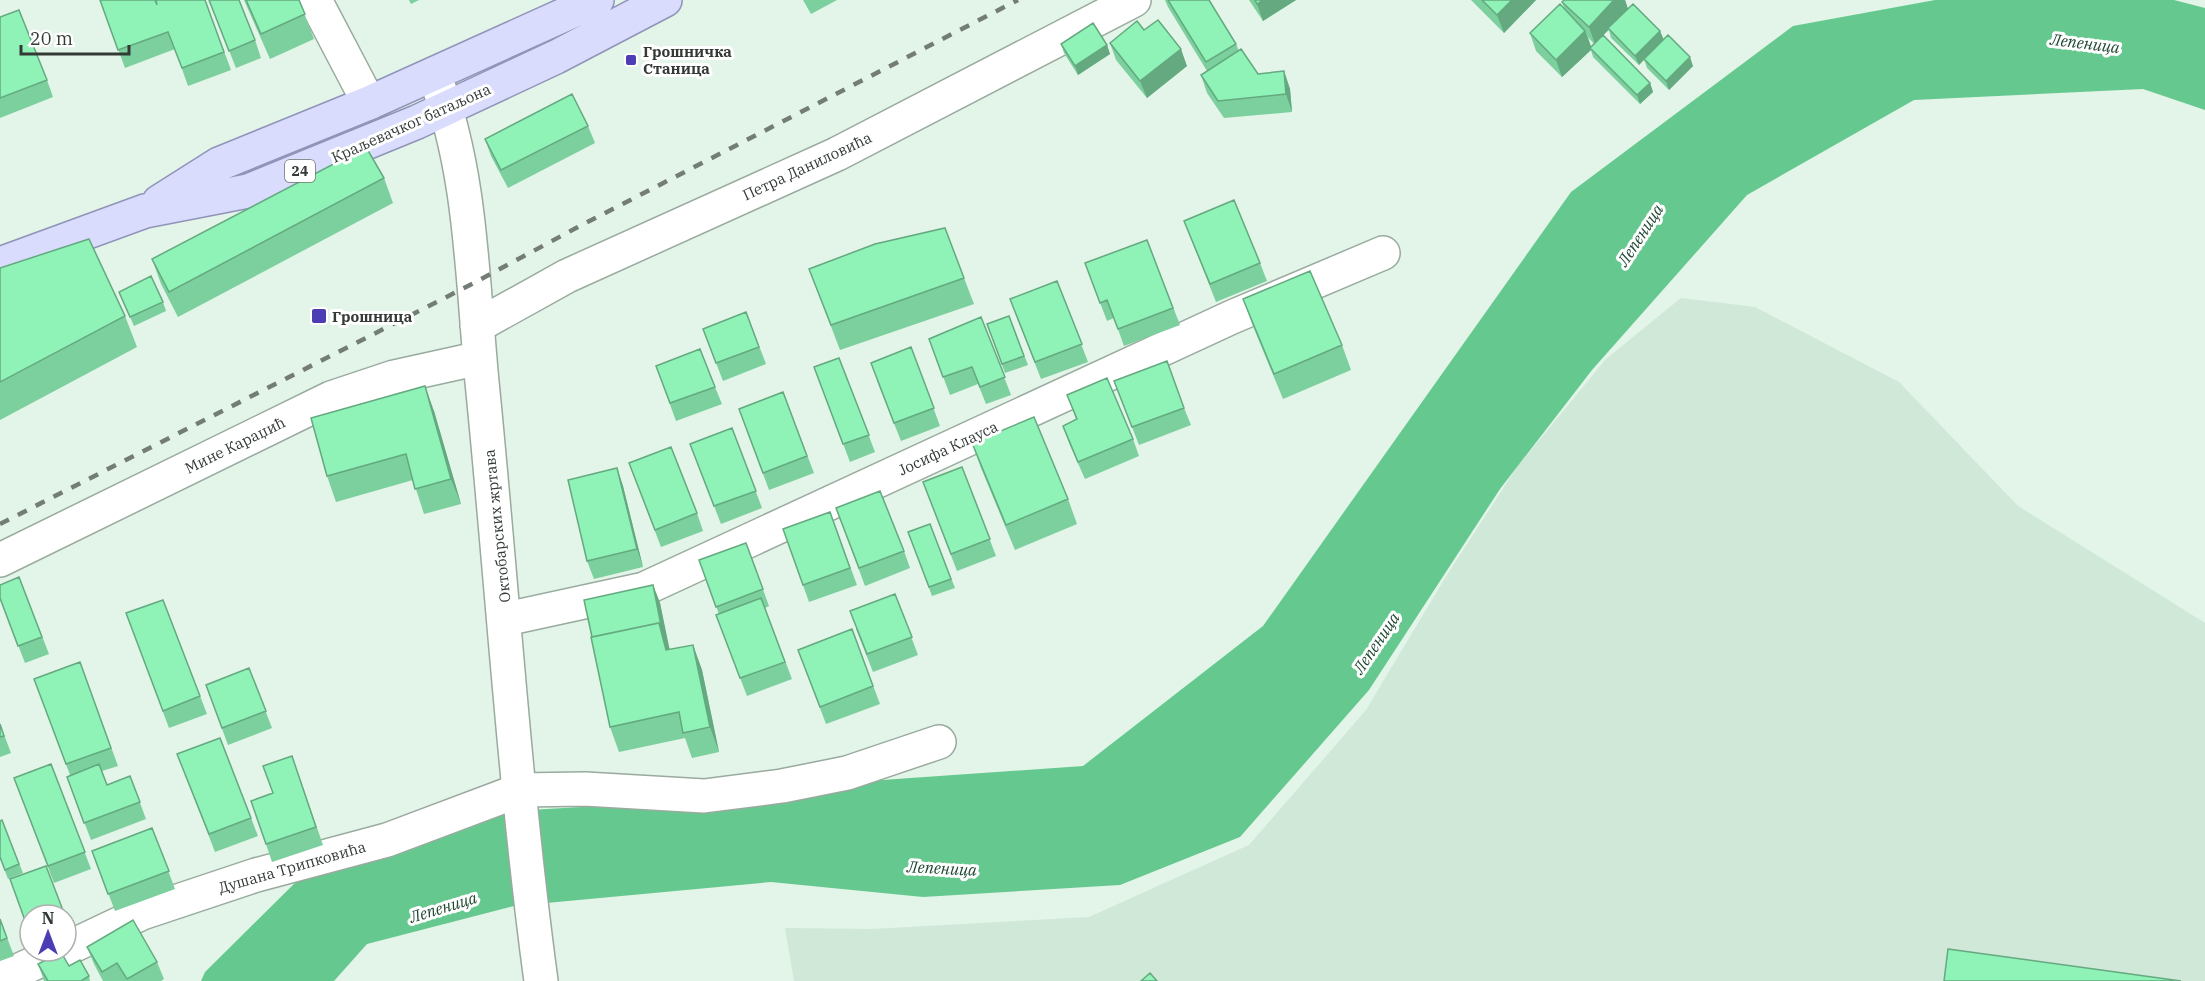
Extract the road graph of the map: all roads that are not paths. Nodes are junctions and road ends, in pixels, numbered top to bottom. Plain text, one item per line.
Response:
1 (315, 0) edge
2 (597, 0) edge
3 (664, 0) edge
4 (1134, 0) edge
5 (434, 74) junction
6 (369, 103) junction
7 (447, 108) junction
8 (145, 211) junction
9 (1383, 253) dead end
10 (0, 264) edge
11 (477, 326) junction
12 (480, 358) junction
13 (0, 560) edge
14 (506, 619) junction
15 (939, 742) dead end
16 (520, 790) junction
17 (78, 943) edge
18 (35, 963) edge
19 (0, 979) edge
20 (540, 981) edge

1 - 6 street
2 - 5 main road, Краљевачког батаљона / 24
3 - 7 main road, Краљевачког батаљона / 24
4 - 11 street, Петра Даниловића
5 - 6 main road, Краљевачког батаљона / 24
5 - 7 street, Октобарских жртава
6 - 8 main road, Краљевачког батаљона / 24
7 - 8 main road, Краљевачког батаљона / 24
7 - 11 street, Октобарских жртава
8 - 10 main road, Краљевачког батаљона / 24
9 - 14 street, Јосифа Клауса
11 - 12 street, Октобарских жртава
12 - 13 street, Мине Караџић
12 - 14 street, Октобарских жртава
14 - 16 street, Октобарских жртава
15 - 16 street, Душана Трипковића
16 - 17 street, Душана Трипковића
16 - 20 street, Октобарских жртава
18 - 19 street

